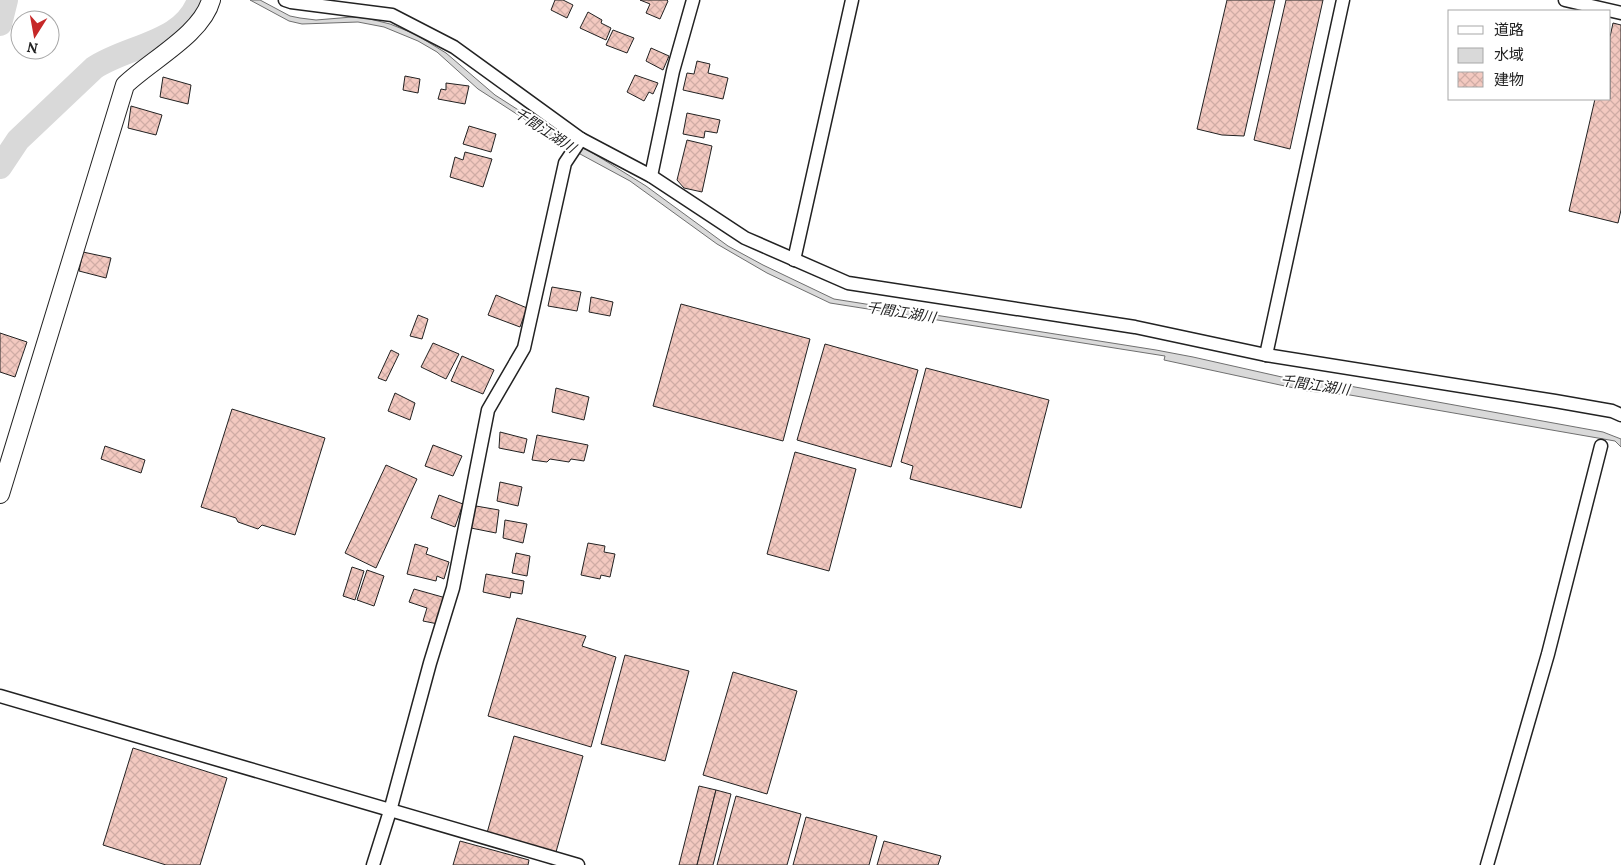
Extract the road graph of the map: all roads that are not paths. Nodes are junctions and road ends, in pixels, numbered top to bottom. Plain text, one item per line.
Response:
1 (211, 0) edge
2 (285, 0) edge
3 (693, 0) edge
4 (852, 0) edge
5 (1343, 0) edge
6 (1565, 0) edge
7 (1608, 10) edge
8 (581, 139) junction
9 (651, 176) junction
10 (794, 260) junction
11 (1266, 355) junction
12 (1621, 415) edge
13 (1601, 446) dead end
14 (0, 494) edge
15 (0, 696) edge
16 (390, 811) junction
17 (373, 865) edge
18 (578, 865) edge
19 (1487, 865) edge

1 - 14 street
2 - 8 street
3 - 9 street
4 - 10 street
5 - 11 street
6 - 7 street
8 - 9 street
8 - 16 street
9 - 10 street
10 - 11 street
11 - 12 street
13 - 19 street
15 - 16 street
16 - 17 street
16 - 18 street

